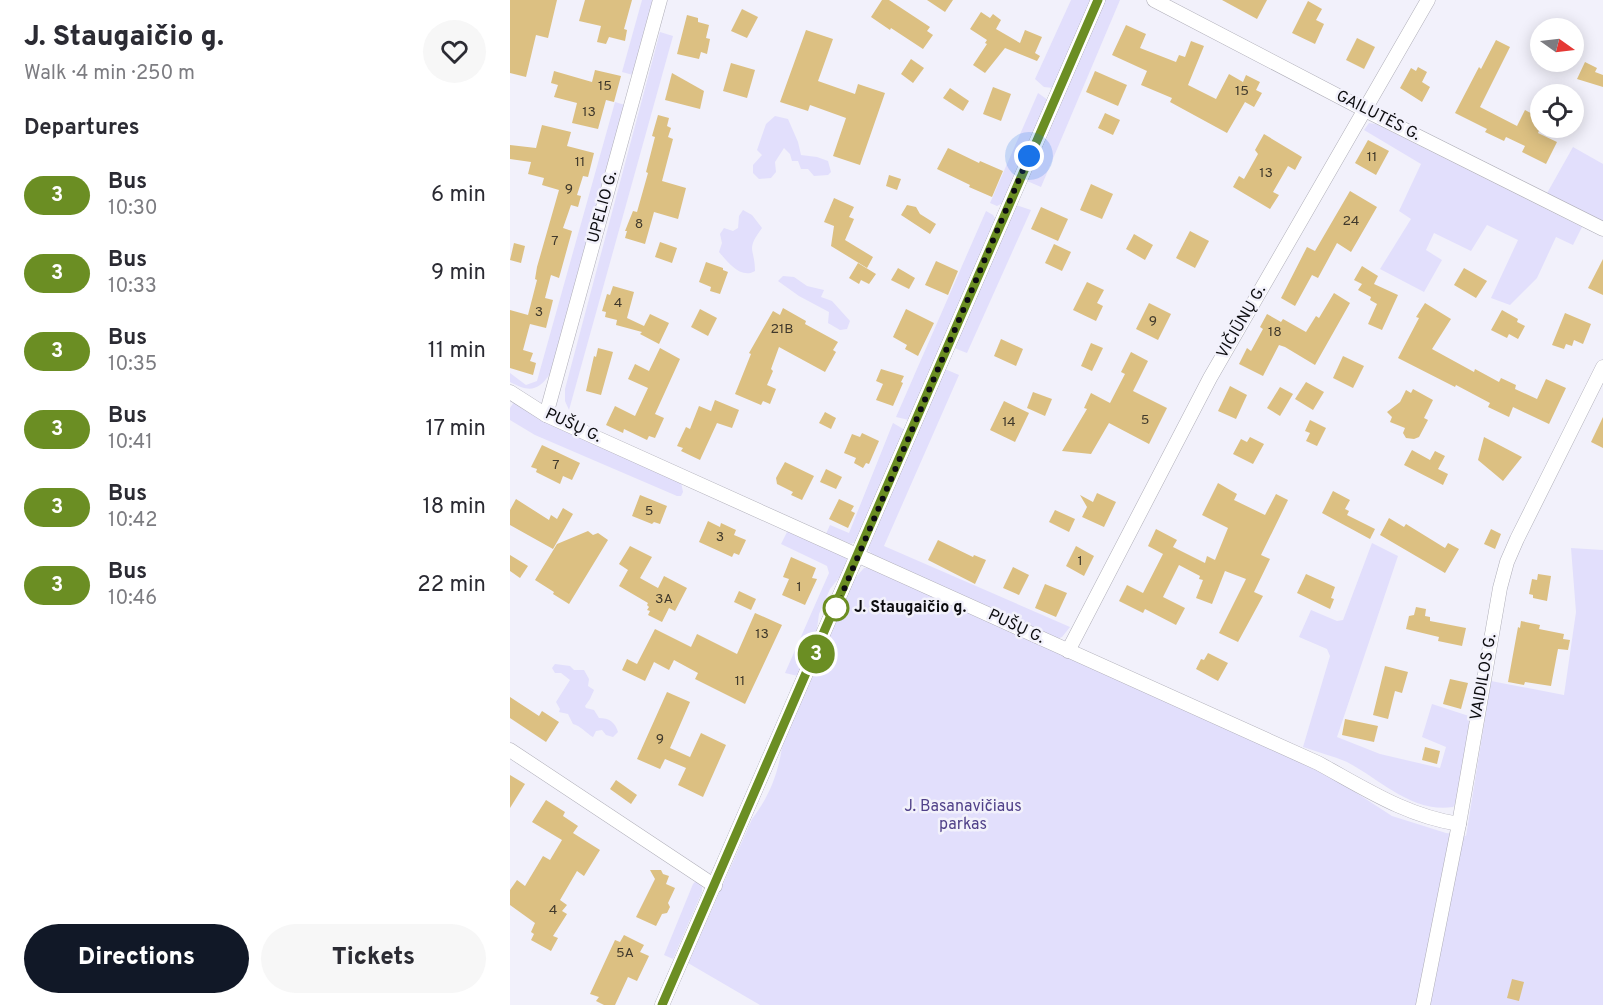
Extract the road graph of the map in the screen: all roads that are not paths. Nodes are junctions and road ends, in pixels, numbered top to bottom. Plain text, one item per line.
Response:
1 (660, 0) edge
2 (1098, 0) edge
3 (1154, 0) edge
4 (1428, 0) edge
5 (1365, 110) junction
6 (1603, 229) edge
7 (1603, 368) edge
8 (510, 392) edge
9 (546, 415) junction
10 (858, 555) junction
11 (1068, 651) junction
12 (510, 750) edge
13 (1459, 824) junction
14 (715, 886) junction
15 (662, 1005) edge
16 (1423, 1005) edge

1 - 9 street, UPELIO G.
2 - 10 street
3 - 5 street, GAILUTĖS G.
4 - 5 street, VIČIŪNŲ G.
5 - 6 street, GAILUTĖS G.
5 - 11 street, VIČIŪNŲ G.
7 - 13 street, VAIDILOS G.
8 - 9 street, PUŠŲ G.
9 - 10 street, PUŠŲ G.
10 - 11 street, PUŠŲ G.
10 - 14 street
11 - 13 street, PUŠŲ G.
12 - 14 street
13 - 16 street, VAIDILOS G.
14 - 15 street

